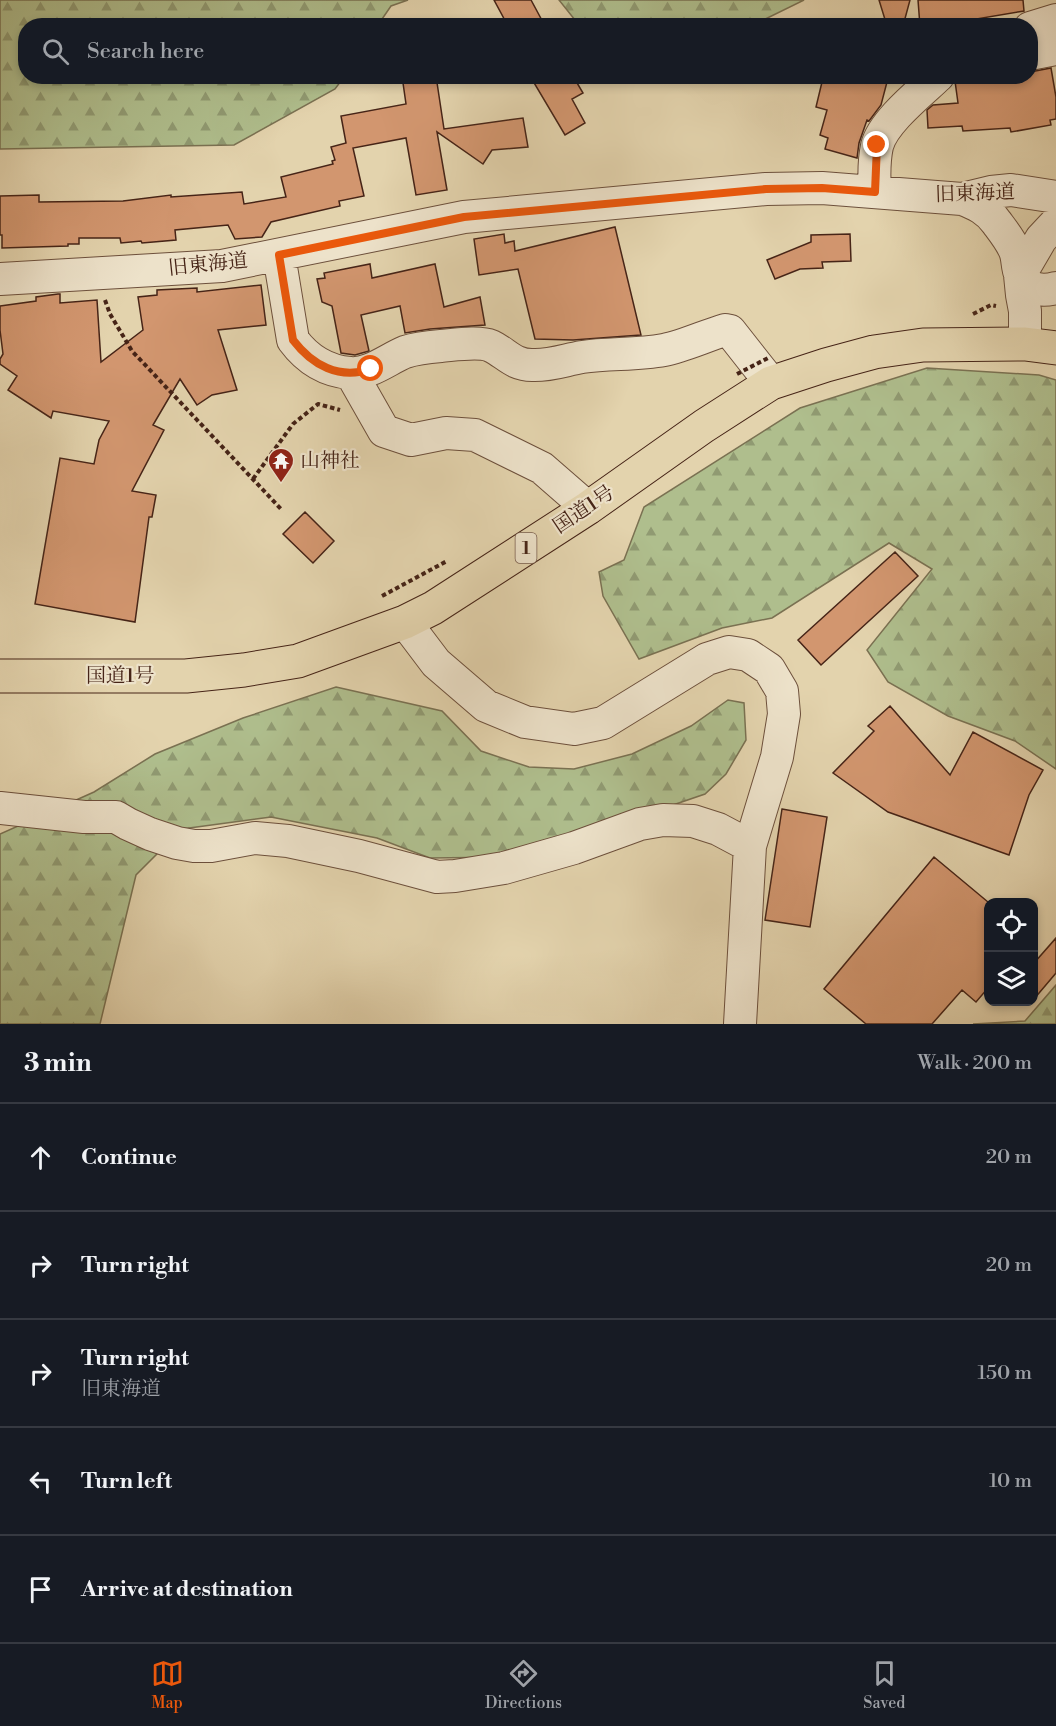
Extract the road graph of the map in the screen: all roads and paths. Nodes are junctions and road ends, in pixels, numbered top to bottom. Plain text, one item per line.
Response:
1 (1056, 21) edge
2 (1038, 26) edge
3 (1056, 49) edge
4 (1038, 52) edge
5 (930, 84) edge
6 (875, 192) junction
7 (1056, 197) edge
8 (963, 199) junction
9 (1056, 223) edge
10 (279, 255) junction
11 (100, 273) junction
12 (0, 279) edge
13 (1037, 291) edge
14 (1041, 346) edge
15 (770, 370) junction
16 (351, 374) junction
17 (729, 379) dead end
18 (341, 410) dead end
19 (253, 479) junction
20 (588, 508) junction
21 (281, 509) dead end
22 (457, 556) dead end
23 (378, 599) dead end
24 (405, 622) junction
25 (0, 676) edge
26 (0, 808) edge
27 (750, 846) junction
28 (741, 1024) edge

1 - 2 street
3 - 4 street
5 - 6 street
6 - 8 street, 旧東海道
6 - 10 street, 旧東海道
7 - 8 street, 旧東海道
8 - 13 street
9 - 13 street
10 - 11 street, 旧東海道
10 - 16 street
11 - 12 street, 旧東海道
11 - 19 path
13 - 14 street
14 - 15 highway, 国道1号 / 1
15 - 16 street
15 - 17 path, bridge
15 - 20 highway, 国道1号 / 1
16 - 20 street
18 - 19 path
19 - 21 path
20 - 24 highway, 国道1号 / 1
22 - 23 path
24 - 25 highway, 国道1号 / 1
24 - 27 street
26 - 27 street
27 - 28 street

